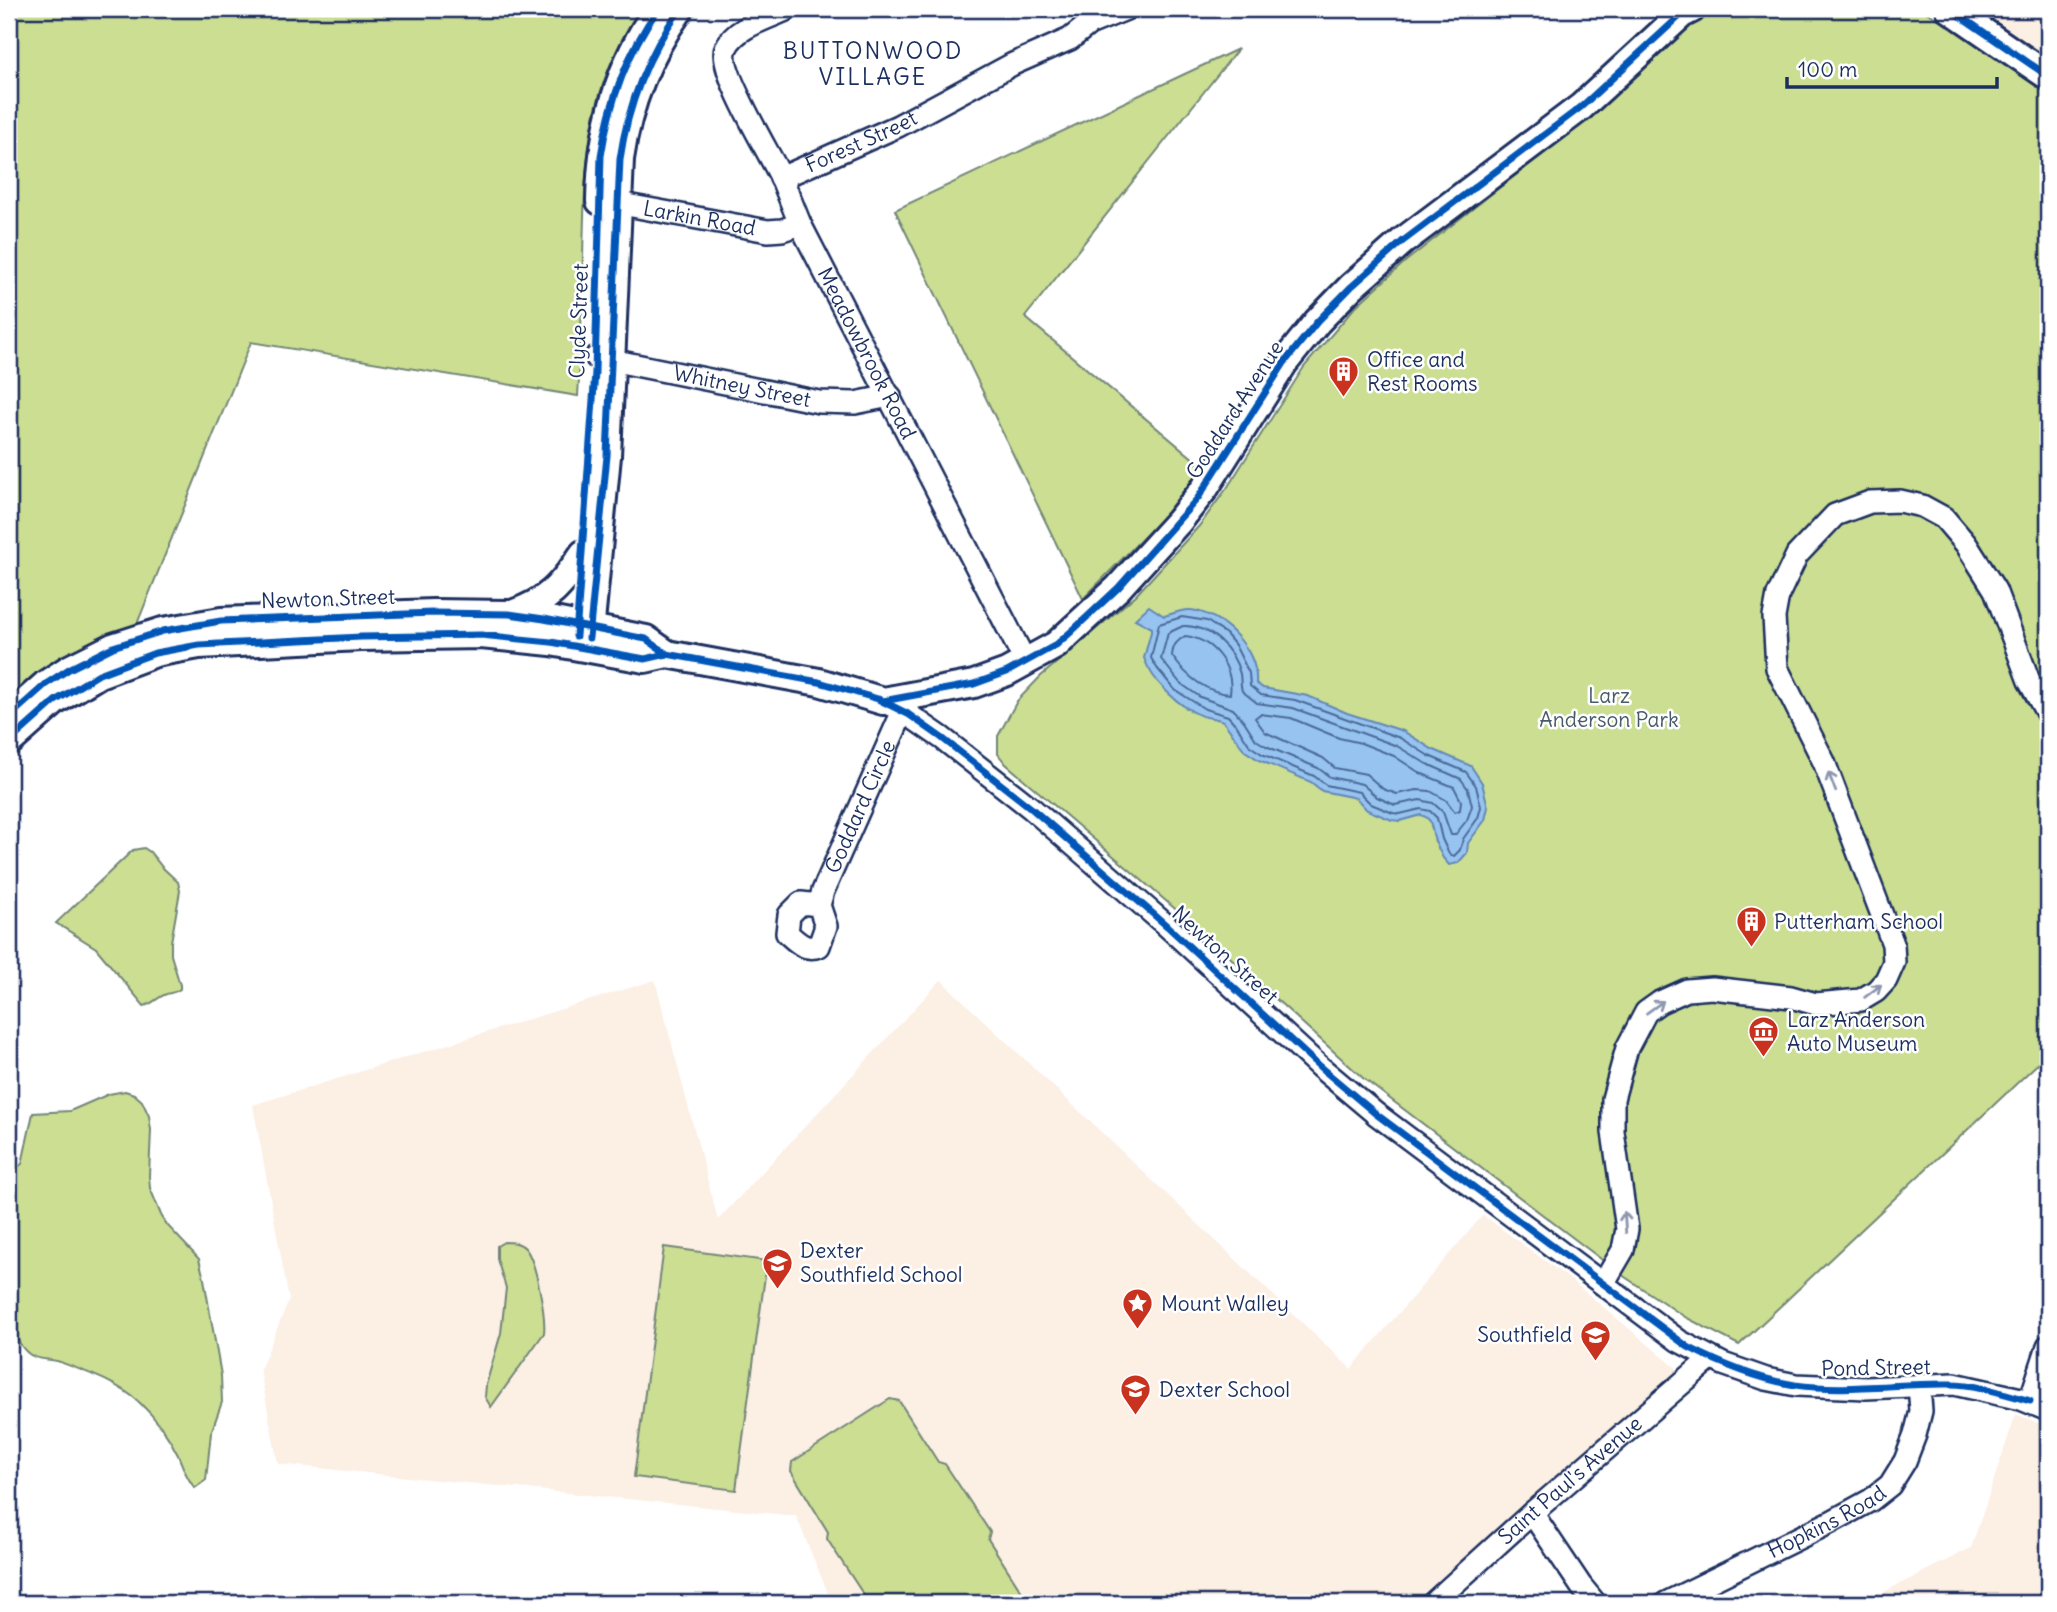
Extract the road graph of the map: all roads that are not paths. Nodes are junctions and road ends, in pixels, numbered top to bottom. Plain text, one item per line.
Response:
1 (658, 9) edge
2 (680, 9) edge
3 (788, 9) edge
4 (1126, 9) edge
5 (1692, 9) edge
6 (1950, 9) edge
7 (1086, 16) edge
8 (2048, 76) edge
9 (781, 178) junction
10 (608, 202) junction
11 (800, 224) junction
12 (604, 358) junction
13 (890, 396) junction
14 (583, 554) junction
15 (509, 614) junction
16 (582, 637) junction
17 (1026, 663) junction
18 (893, 706) junction
19 (2048, 715) edge
20 (9, 717) edge
21 (9, 742) edge
22 (819, 905) dead end
23 (1603, 1284) junction
24 (2048, 1346) edge
25 (1717, 1361) junction
26 (1919, 1385) junction
27 (2039, 1406) edge
28 (1532, 1513) junction
29 (1433, 1603) edge
30 (1595, 1603) edge
31 (1666, 1603) edge

1 - 10 main road, Clyde Street
2 - 10 main road, Clyde Street
3 - 9 street, Meadowbrook Road
4 - 7 street, Forest Street
5 - 17 main road, Goddard Avenue
6 - 8 main road
7 - 9 street, Forest Street
9 - 11 street, Meadowbrook Road
10 - 11 street, Larkin Road
10 - 12 main road, Clyde Street
11 - 13 street, Meadowbrook Road
12 - 13 street, Whitney Street
12 - 14 main road, Clyde Street
12 - 16 main road, Clyde Street
13 - 17 street, Meadowbrook Road
14 - 15 main road
14 - 16 main road, Clyde Street
15 - 16 main road, Newton Street
15 - 20 main road, Newton Street
16 - 18 main road, Newton Street
16 - 21 main road, Newton Street
17 - 18 main road, Goddard Avenue
18 - 22 street, Goddard Circle
18 - 23 street, Newton Street
23 -> 19 street
23 - 25 street, Newton Street
24 - 27 street
25 - 26 street, Pond Street
25 - 28 street, Saint Paul's Avenue
26 - 27 street, Pond Street
26 - 31 street, Hopkins Road
28 - 29 street, Saint Paul's Avenue
28 - 30 street

